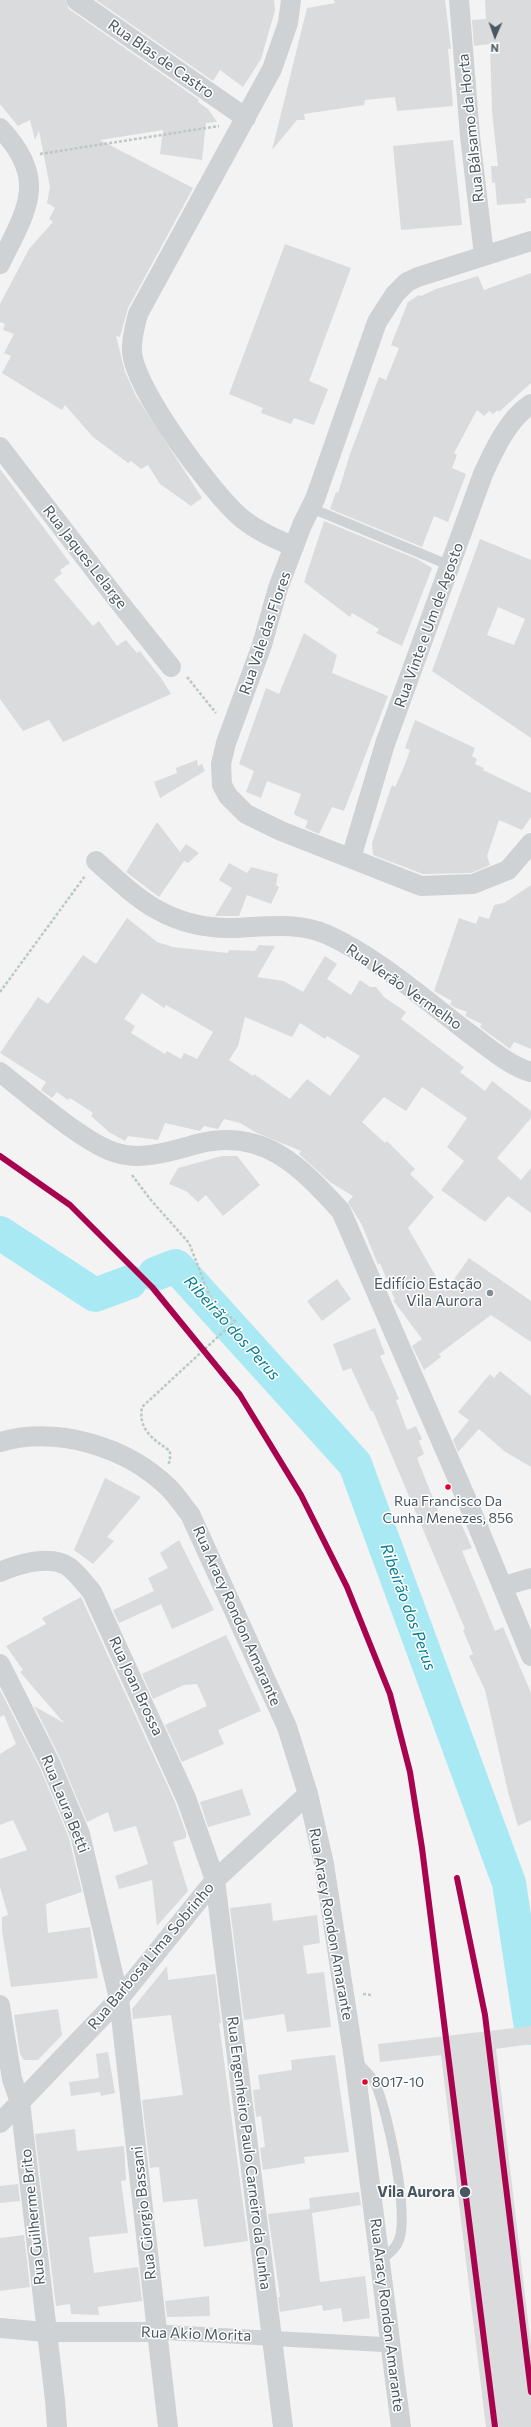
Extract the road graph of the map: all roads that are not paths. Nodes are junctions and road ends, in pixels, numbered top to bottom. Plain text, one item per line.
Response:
1 (76, 0) edge
2 (290, 0) edge
3 (459, 0) edge
4 (244, 121) junction
5 (0, 128) edge
6 (531, 241) edge
7 (484, 255) junction
8 (0, 264) edge
9 (531, 404) edge
10 (0, 446) edge
11 (311, 508) junction
12 (294, 547) junction
13 (451, 566) junction
14 (171, 667) road end
15 (531, 843) edge
16 (351, 858) junction
17 (96, 861) road end
18 (0, 1072) edge
19 (531, 1072) edge
20 (0, 1442) edge
21 (0, 1572) edge
22 (531, 1578) edge
23 (504, 1586) junction
24 (531, 1656) edge
25 (0, 1664) edge
26 (308, 1794) junction
27 (215, 1880) junction
28 (119, 1999) junction
29 (0, 2005) edge
30 (354, 2059) junction
31 (20, 2102) junction
32 (0, 2123) edge
33 (381, 2260) junction
34 (0, 2328) edge
35 (46, 2332) junction
36 (157, 2332) junction
37 (271, 2337) junction
38 (392, 2345) junction
39 (57, 2427) edge
40 (168, 2427) edge
41 (283, 2427) edge
42 (401, 2427) edge

1 - 4 street, Rua Blas de Castro
2 - 4 street
3 - 7 street, Rua Bálsamo da Horta
4 - 12 street
5 - 8 street
6 - 7 street, Rua Vale das Flores
7 - 11 street, Rua Vale das Flores
9 - 13 street, Rua Vinte e Um de Agosto
10 - 14 street, Rua Jaques Lelarge
11 - 12 street, Rua Vale das Flores
11 - 13 lane
12 - 16 street, Rua Vale das Flores
13 - 16 street, Rua Vinte e Um de Agosto
15 - 16 street, Rua Vale das Flores
17 - 19 street, Rua Verão Vermelho
18 - 23 street
20 - 26 street, Rua Aracy Rondon Amarante
21 - 27 street, Rua Joan Brossa
22 - 23 street
23 - 24 street
25 - 28 street, Rua Laura Betti
26 - 27 street, Rua Barbosa Lima Sobrinho
26 - 30 street, Rua Aracy Rondon Amarante
27 - 28 street, Rua Barbosa Lima Sobrinho
27 - 37 street, Rua Engenheiro Paulo Carneiro da Cunha
28 - 31 street, Rua Barbosa Lima Sobrinho
28 - 36 street, Rua Giorgio Bassani
29 - 31 street, Rua Guilherme Brito
30 - 33 street, Rua Aracy Rondon Amarante
30 - 33 lane
31 - 32 street, Rua Barbosa Lima Sobrinho
31 - 35 street, Rua Guilherme Brito
33 - 38 street, Rua Aracy Rondon Amarante
34 - 35 street, Rua Akio Morita
35 - 36 street, Rua Akio Morita
35 - 39 street, Rua Guilherme Brito
36 - 37 street, Rua Akio Morita
36 - 40 street, Rua Giorgio Bassani
37 - 38 street, Rua Akio Morita
37 - 41 street, Rua Engenheiro Paulo Carneiro da Cunha
38 - 42 street, Rua Aracy Rondon Amarante

